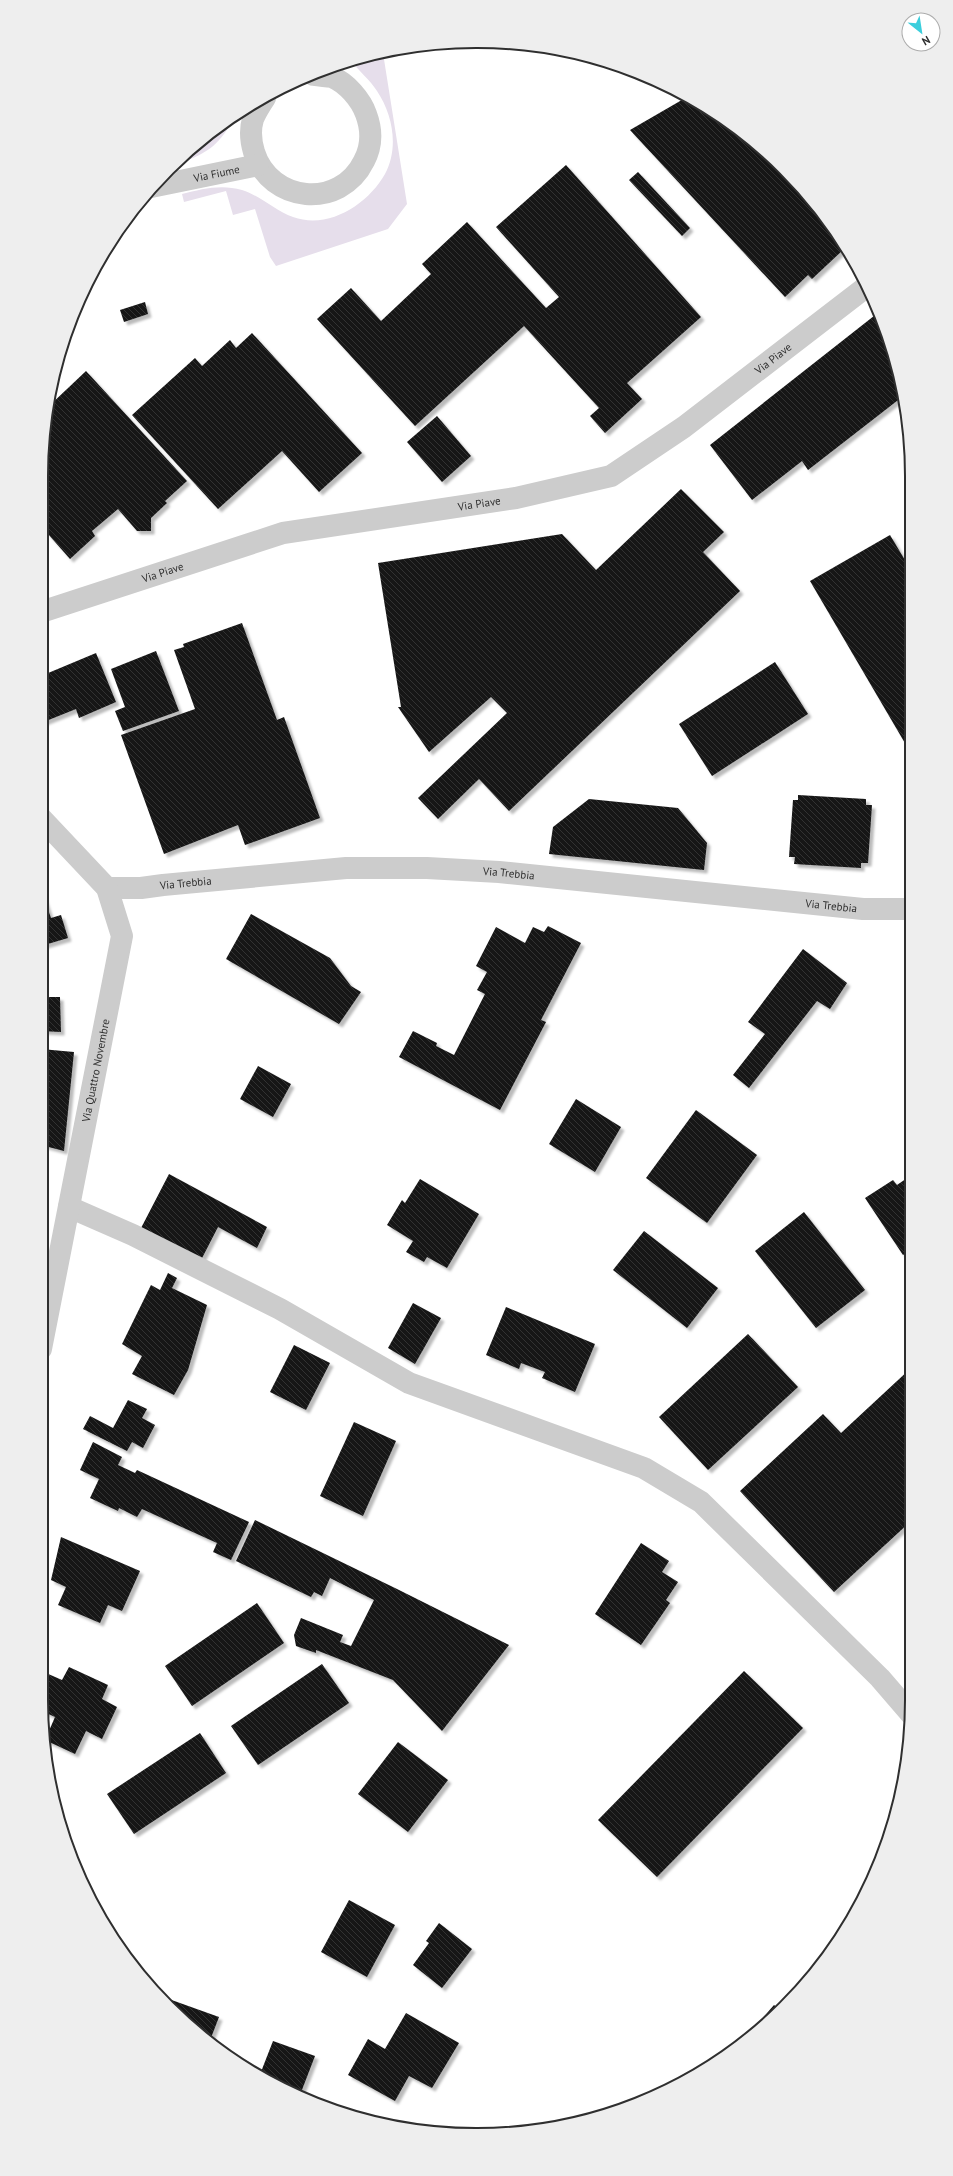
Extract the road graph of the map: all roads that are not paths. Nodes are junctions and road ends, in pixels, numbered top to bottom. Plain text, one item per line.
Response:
1 (324, 77) edge
2 (260, 106) edge
3 (258, 165) junction
4 (164, 184) edge
5 (862, 290) edge
6 (48, 610) edge
7 (48, 825) edge
8 (107, 888) junction
9 (905, 909) edge
10 (69, 1207) junction
11 (48, 1314) edge
12 (905, 1708) edge

1 - 3 street
2 - 3 street
3 - 4 street, Via Fiume
5 - 6 street, Via Piave
7 - 8 street, Via Quattro Novembre
8 - 9 street, Via Trebbia
8 - 10 street, Via Quattro Novembre
10 - 11 street, Via Quattro Novembre
10 - 12 street

